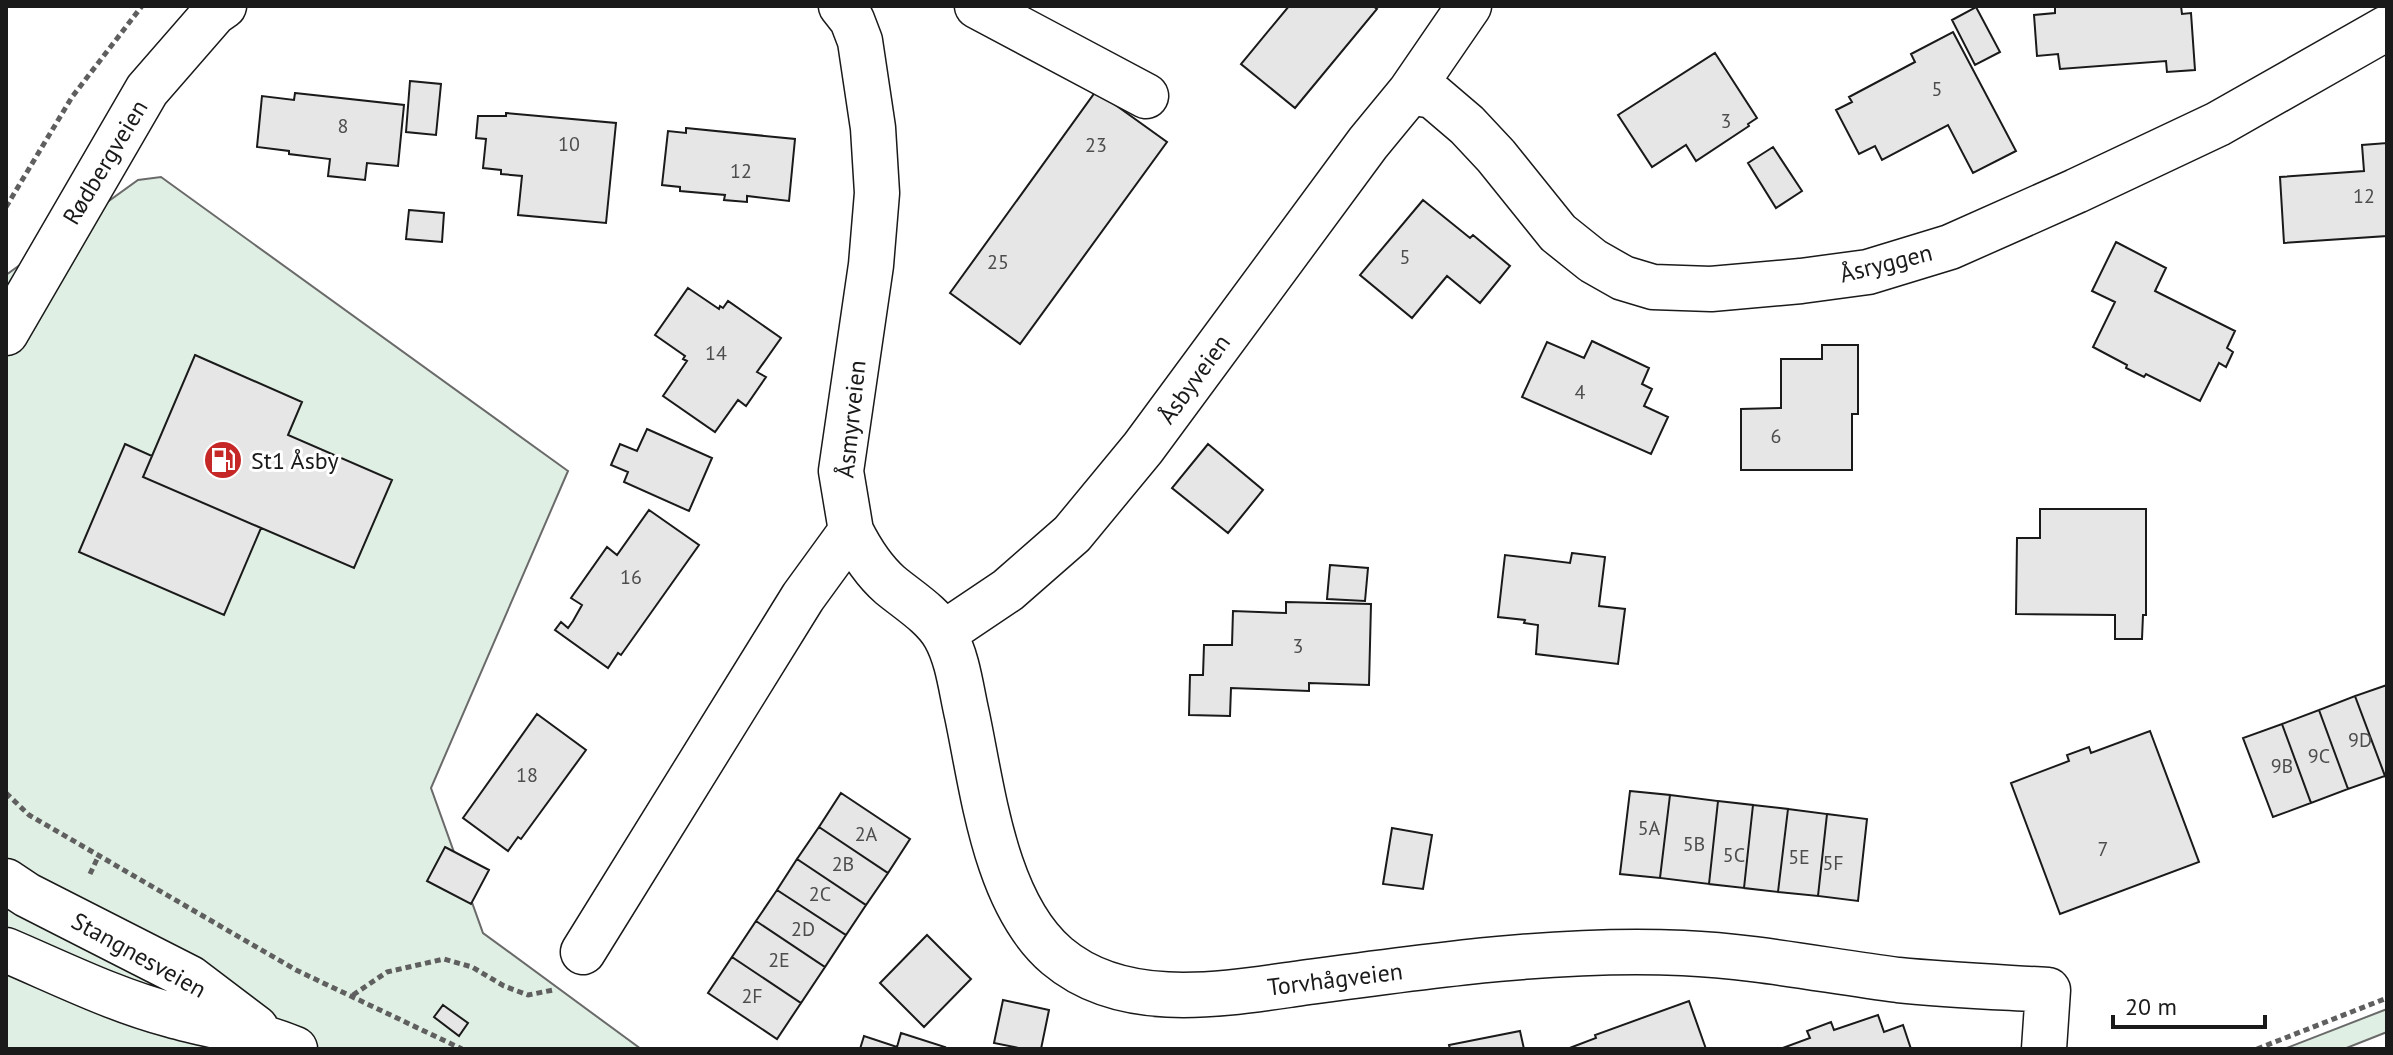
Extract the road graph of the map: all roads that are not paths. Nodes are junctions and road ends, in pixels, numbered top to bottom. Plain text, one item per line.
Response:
1 (224, 6) edge
2 (841, 6) edge
3 (977, 6) edge
4 (1469, 6) edge
5 (2387, 28) edge
6 (1410, 92) junction
7 (1146, 96) dead end
8 (6, 333) edge
9 (851, 531) junction
10 (944, 633) junction
11 (6, 881) edge
12 (6, 950) edge
13 (583, 952) road end
14 (281, 1043) edge
15 (2044, 1049) edge

1 - 8 street, Rødbergveien
2 - 9 street, Åsmyrveien
3 - 7 street
4 - 6 street, Åsbyveien
5 - 6 street, Åsryggen
6 - 10 street, Åsbyveien
9 - 10 street, Torvhågveien
9 - 13 street
10 - 15 street, Torvhågveien
11 - 14 street, Stangnesveien
12 - 14 street, Stangnesveien

